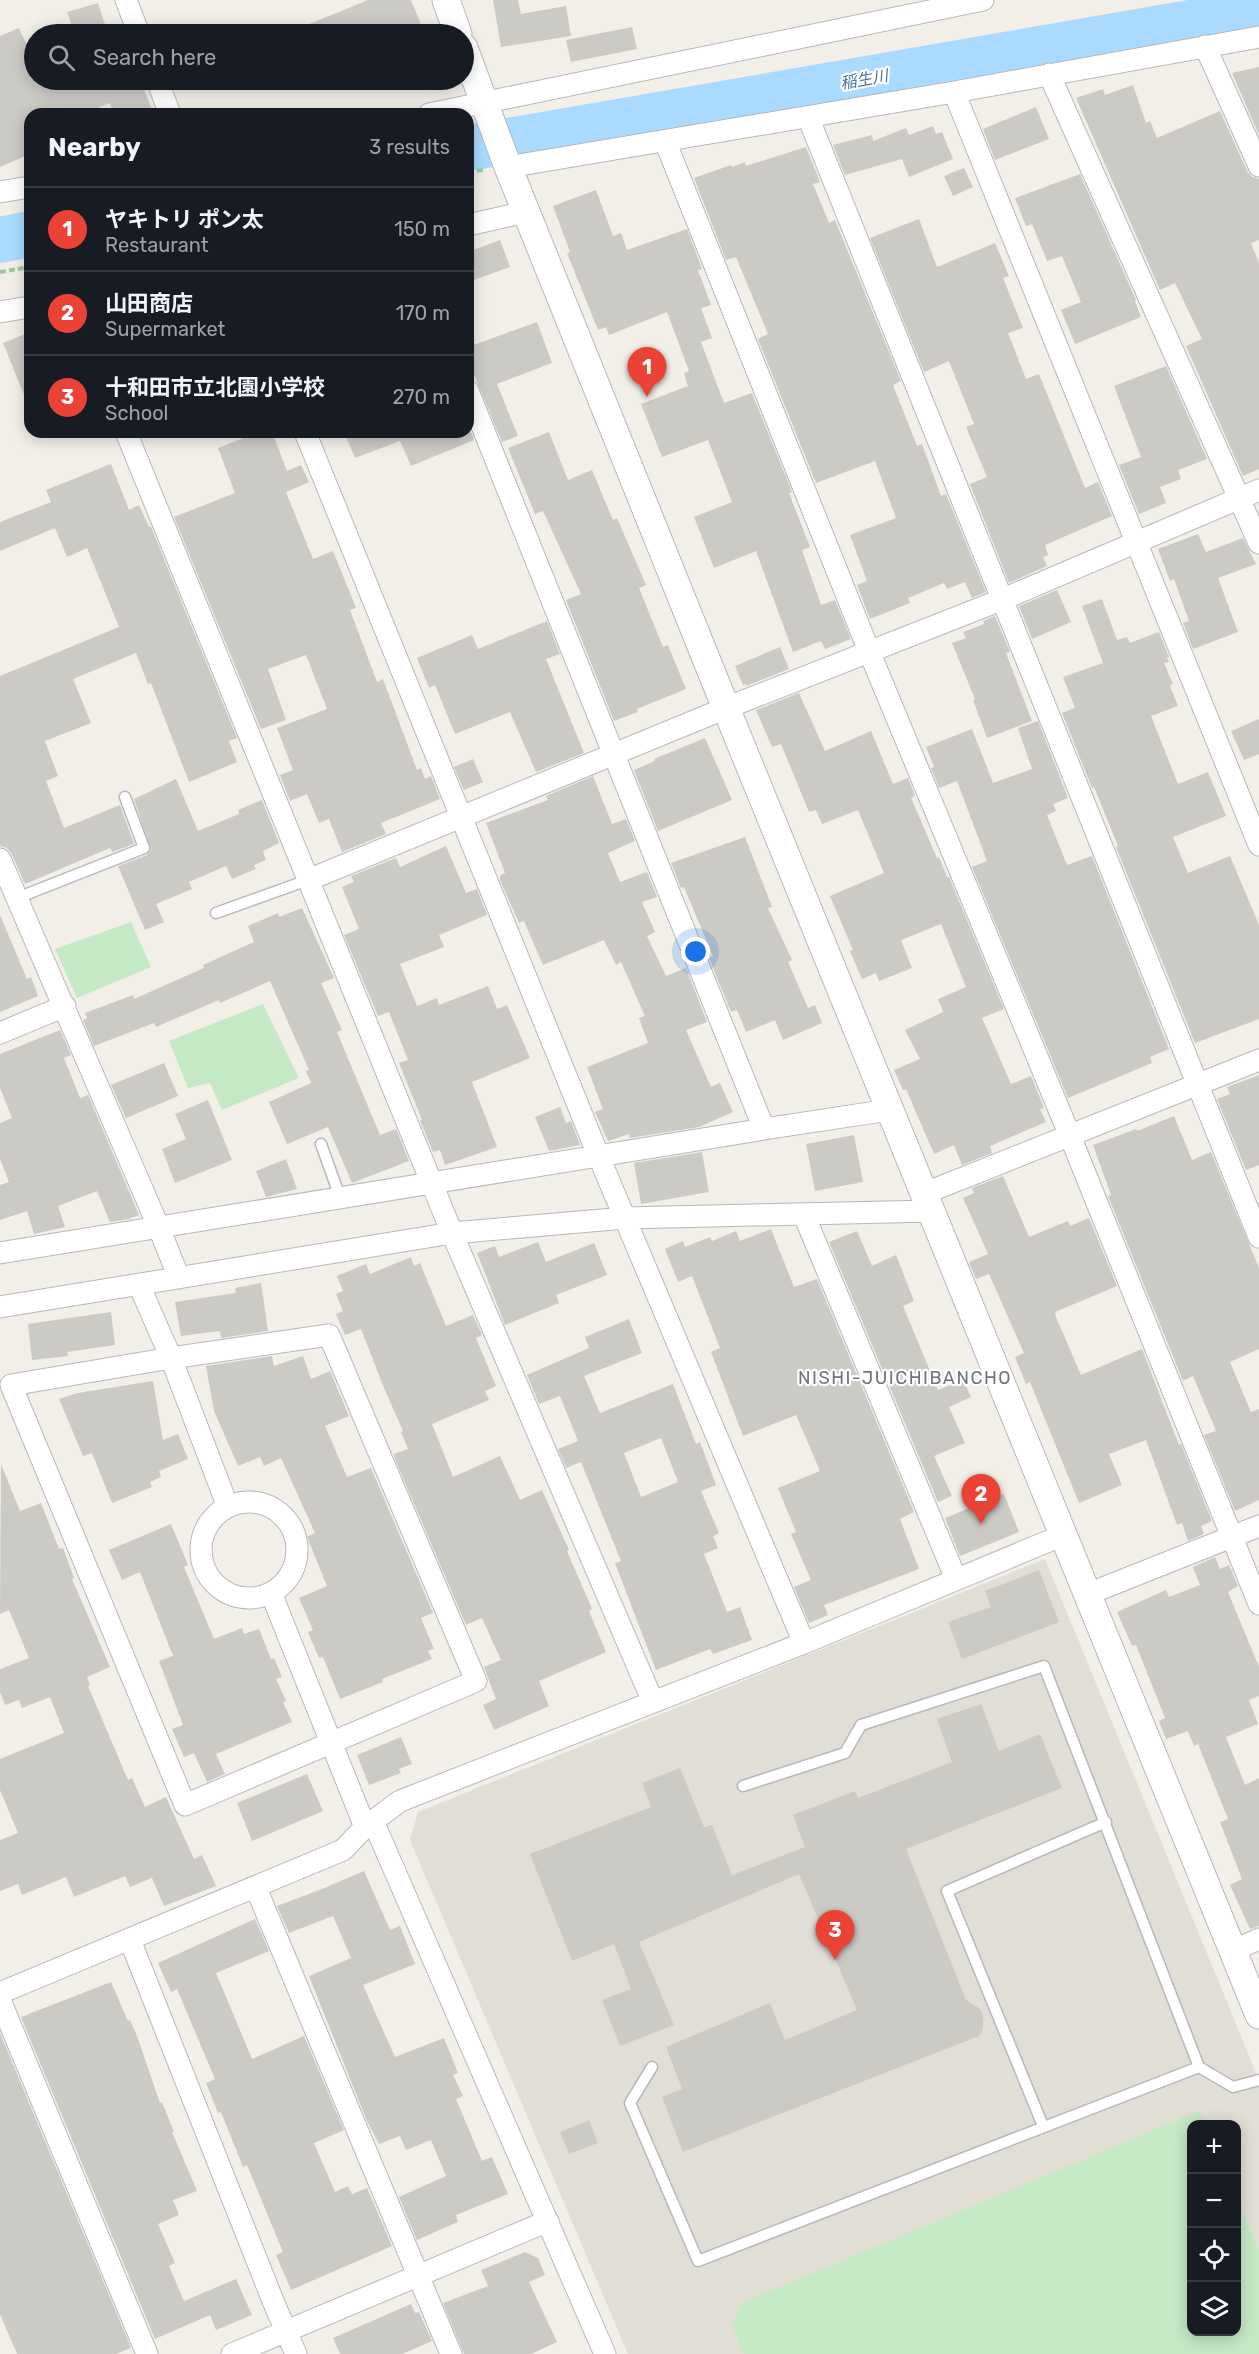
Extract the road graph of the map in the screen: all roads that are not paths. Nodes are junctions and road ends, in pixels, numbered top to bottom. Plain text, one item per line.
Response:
1 (126, 0) edge
2 (446, 0) edge
3 (983, 0) edge
4 (135, 24) edge
5 (454, 24) edge
6 (1259, 37) edge
7 (1205, 46) junction
8 (1049, 74) junction
9 (474, 75) edge
10 (161, 90) edge
11 (954, 92) junction
12 (168, 108) edge
13 (487, 111) junction
14 (474, 112) edge
15 (808, 117) junction
16 (665, 141) junction
17 (507, 163) junction
18 (1259, 166) edge
19 (24, 187) edge
20 (0, 192) edge
21 (526, 212) junction
22 (474, 224) edge
23 (24, 308) edge
24 (0, 312) edge
25 (474, 406) edge
26 (128, 438) edge
27 (307, 438) edge
28 (1259, 490) edge
29 (1238, 499) junction
30 (1137, 542) junction
31 (1259, 543) edge
32 (1001, 600) junction
33 (869, 651) junction
34 (726, 708) junction
35 (614, 755) junction
36 (125, 797) dead end
37 (461, 817) junction
38 (1259, 845) edge
39 (0, 859) edge
40 (308, 880) junction
41 (17, 898) junction
42 (216, 913) dead end
43 (64, 1006) junction
44 (0, 1033) edge
45 (1259, 1060) edge
46 (1197, 1084) junction
47 (889, 1110) junction
48 (764, 1129) junction
49 (1070, 1137) junction
50 (321, 1144) dead end
51 (599, 1157) junction
52 (433, 1182) junction
53 (340, 1197) junction
54 (928, 1203) junction
55 (804, 1215) junction
56 (625, 1218) junction
57 (159, 1228) junction
58 (452, 1233) junction
59 (1259, 1237) edge
60 (0, 1253) edge
61 (179, 1278) junction
62 (139, 1285) junction
63 (0, 1307) edge
64 (171, 1358) junction
65 (228, 1507) junction
66 (1259, 1526) edge
67 (1063, 1535) junction
68 (1232, 1537) junction
69 (956, 1579) junction
70 (271, 1593) junction
71 (1088, 1594) junction
72 (1259, 1604) edge
73 (804, 1643) junction
74 (653, 1702) junction
75 (330, 1743) junction
76 (742, 1786) dead end
77 (1106, 1822) junction
78 (369, 1824) junction
79 (256, 1888) junction
80 (1259, 1939) edge
81 (130, 1940) junction
82 (1232, 1951) junction
83 (0, 1993) edge
84 (0, 2000) edge
85 (1259, 2015) edge
86 (652, 2067) dead end
87 (1199, 2067) junction
88 (1259, 2080) edge
89 (1043, 2126) junction
90 (549, 2221) junction
91 (418, 2275) junction
92 (286, 2331) junction
93 (147, 2354) edge
94 (232, 2354) edge
95 (296, 2354) edge
96 (451, 2354) edge
97 (605, 2354) edge

1 - 4 street
2 - 5 street
3 - 13 street
6 - 7 street
7 - 8 street
7 - 18 street
8 - 11 street
8 - 29 street
9 - 13 street
10 - 12 street
11 - 15 street
11 - 30 street
13 - 14 street
13 - 17 street
15 - 16 street
15 - 32 street
16 - 17 street
16 - 33 street
17 - 21 street
19 - 20 street
21 - 22 street
21 - 34 street
23 - 24 street
25 - 35 street
26 - 40 street
27 - 37 street
28 - 29 street
29 - 30 street
29 - 31 street
30 - 32 street
30 - 38 street
32 - 33 street
32 - 46 street
33 - 34 street
33 - 49 street
34 - 35 street
34 - 47 street
35 - 37 street
35 - 48 street
36 - 41 lane
37 - 40 street
37 - 51 street
39 - 41 street
40 - 42 lane
40 - 52 street
41 - 43 street
43 - 44 street
43 - 57 street
45 - 46 street
46 - 49 street
46 - 59 street
47 - 48 street
47 - 54 street
48 - 51 street
49 - 54 street
49 - 68 street
50 - 53 lane
51 - 52 street
51 - 56 street
52 - 53 street
52 - 58 street
53 - 57 street
54 - 55 street
54 - 67 street
55 - 56 street
55 - 69 street
56 - 58 street
56 - 73 street
57 - 60 street
57 - 61 street
58 - 61 street
58 - 74 street
61 - 62 street
62 - 63 street
62 - 64 street
64 - 65 street
64 - 75 street
64 - 75 street
65 - 70 street
65 - 70 street
66 - 68 street
67 - 69 street
67 - 71 street
68 - 71 street
68 - 72 street
69 - 73 street
70 - 75 street
71 - 82 street
73 - 74 street
74 - 78 street
75 - 78 street
76 - 77 lane
77 - 87 lane
77 - 89 lane
78 - 79 street
78 - 90 street
79 - 81 street
79 - 91 street
80 - 82 street
81 - 83 street
81 - 92 street
82 - 85 street
84 - 93 street
86 - 89 lane
87 - 88 lane
87 - 89 lane
90 - 91 street
90 - 97 street
91 - 92 street
91 - 96 street
92 - 94 street
92 - 95 street

